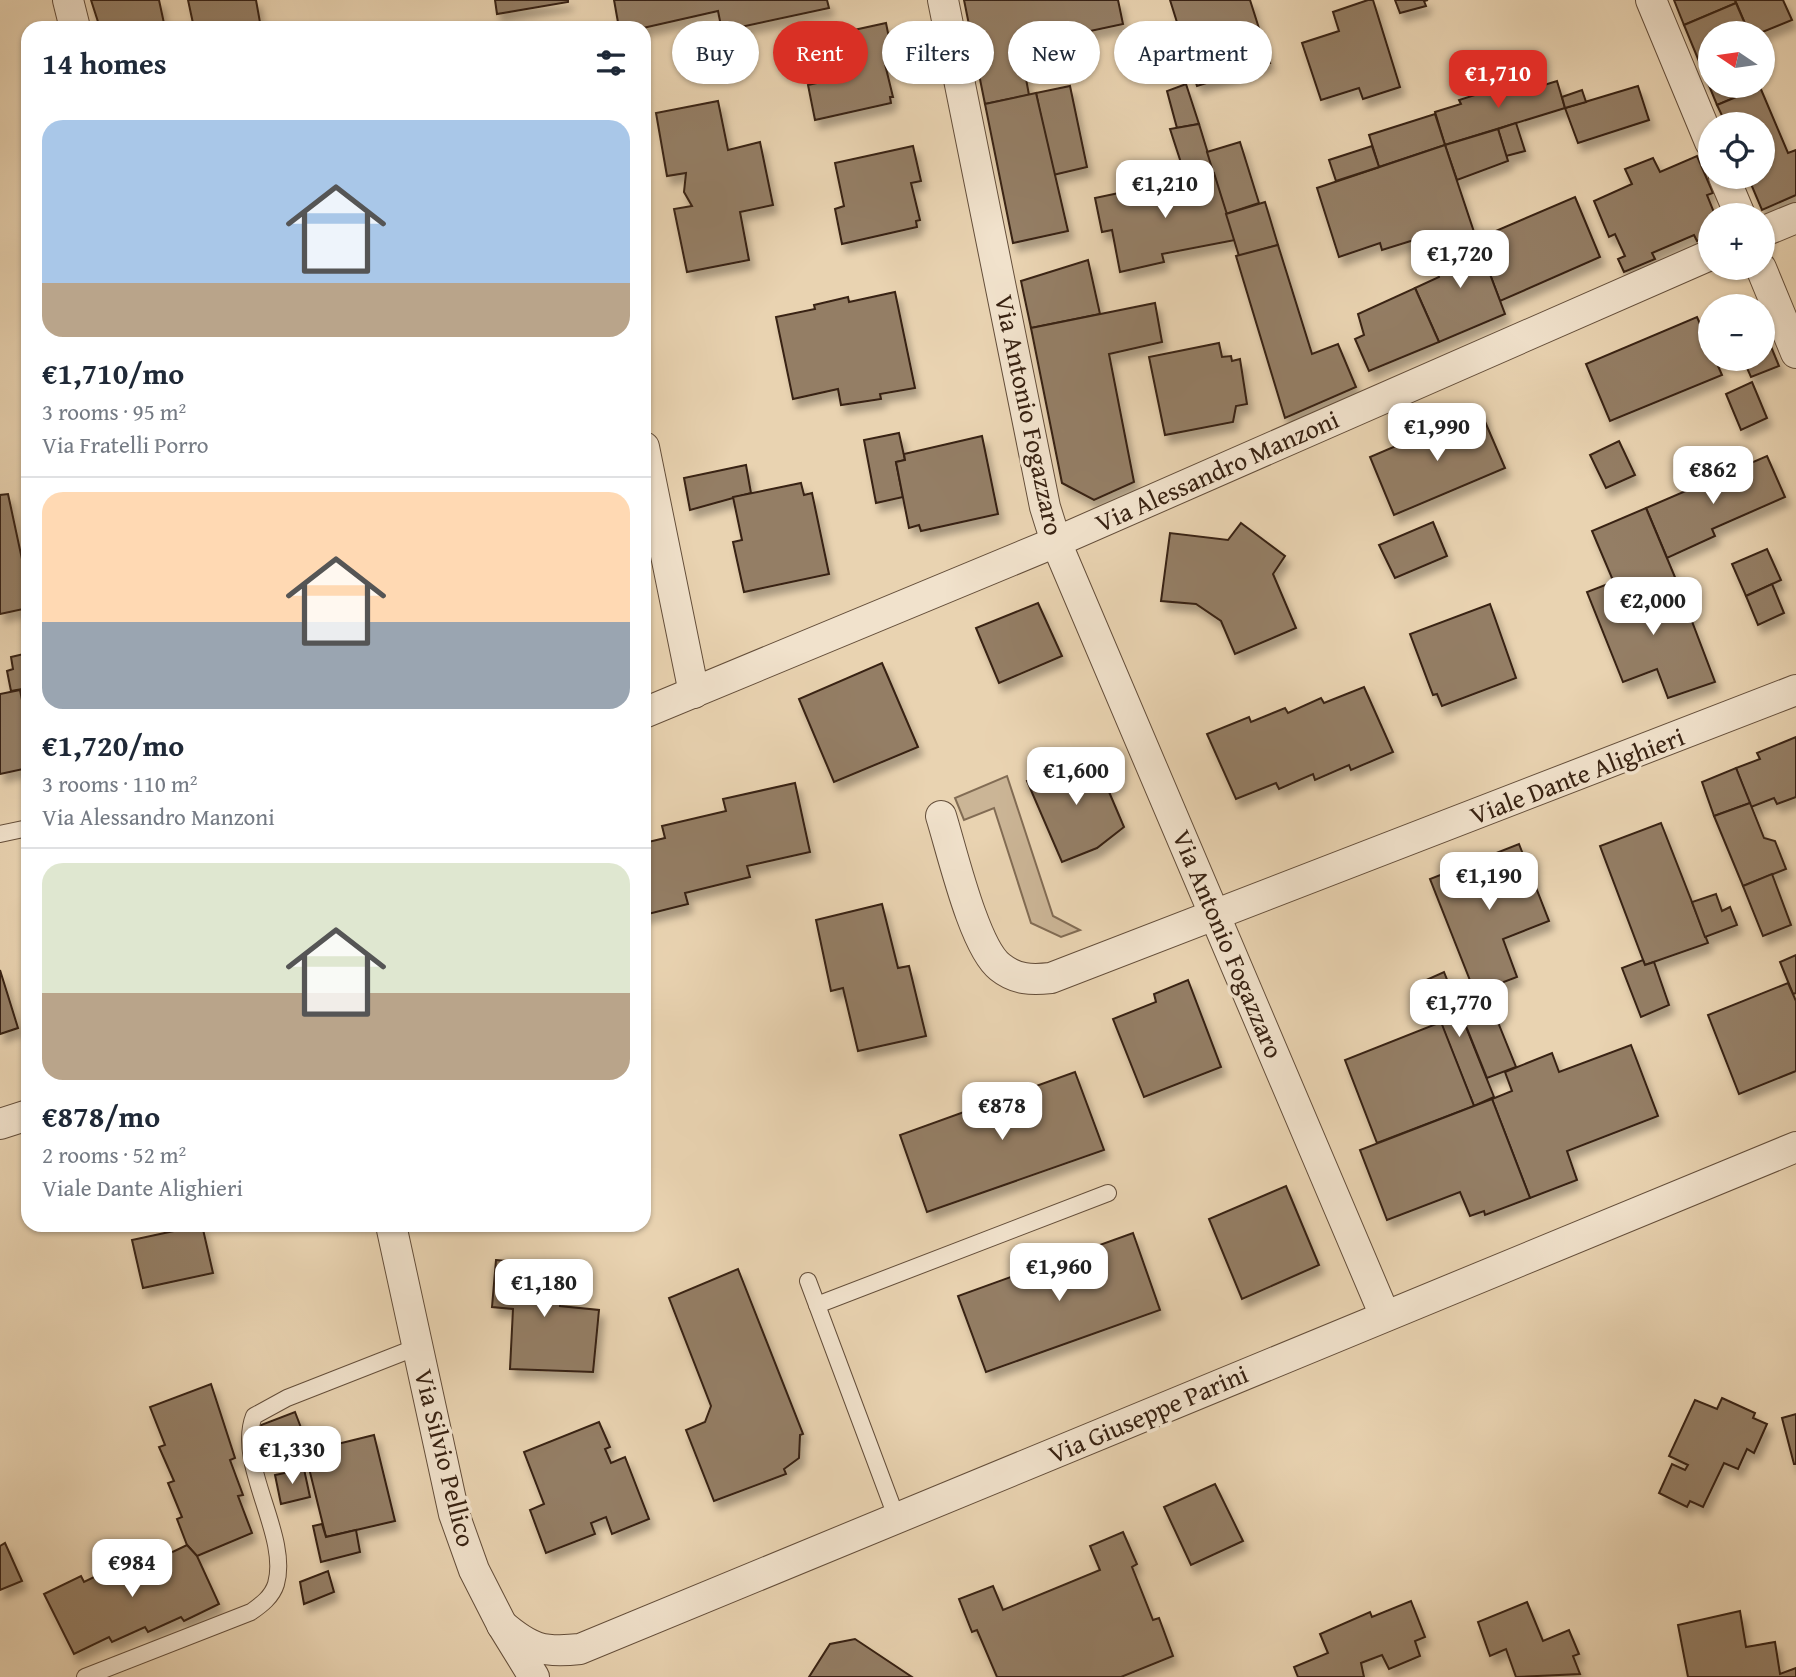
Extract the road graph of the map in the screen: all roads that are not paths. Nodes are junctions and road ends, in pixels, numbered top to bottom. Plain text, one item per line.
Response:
1 (68, 0) edge
2 (943, 0) edge
3 (1651, 0) edge
4 (73, 21) edge
5 (1698, 113) edge
6 (1796, 218) edge
7 (1775, 227) edge
8 (1698, 260) edge
9 (1766, 280) edge
10 (1796, 353) edge
11 (651, 481) edge
12 (1056, 542) junction
13 (1796, 690) edge
14 (694, 693) junction
15 (651, 710) edge
16 (941, 817) dead end
17 (21, 830) edge
18 (0, 834) edge
19 (1216, 916) junction
20 (21, 1117) edge
21 (0, 1124) edge
22 (1796, 1147) edge
23 (1108, 1193) dead end
24 (392, 1232) edge
25 (808, 1282) dead end
26 (817, 1305) junction
27 (1385, 1316) junction
28 (417, 1347) junction
29 (897, 1519) junction
30 (502, 1625) junction
31 (85, 1677) edge
32 (534, 1677) edge

1 - 4 street
2 - 12 street, Via Antonio Fogazzaro
3 - 5 street
6 - 7 street
8 - 12 street, Via Alessandro Manzoni
9 - 10 street
11 - 14 street
12 - 14 street, Via Alessandro Manzoni
12 - 19 street, Via Antonio Fogazzaro
13 - 19 street, Viale Dante Alighieri
14 - 15 street, Via Alessandro Manzoni
16 - 19 street, Viale Dante Alighieri
17 - 18 lane
19 - 27 street, Via Antonio Fogazzaro
20 - 21 street
22 - 27 street, Via Giuseppe Parini
23 - 26 lane
24 - 28 street, Via Silvio Pellico
25 - 26 lane
26 - 29 lane
27 - 29 street, Via Giuseppe Parini
28 - 30 street, Via Silvio Pellico
28 - 31 lane
29 - 30 street, Via Giuseppe Parini
30 - 32 street, Via Silvio Pellico

